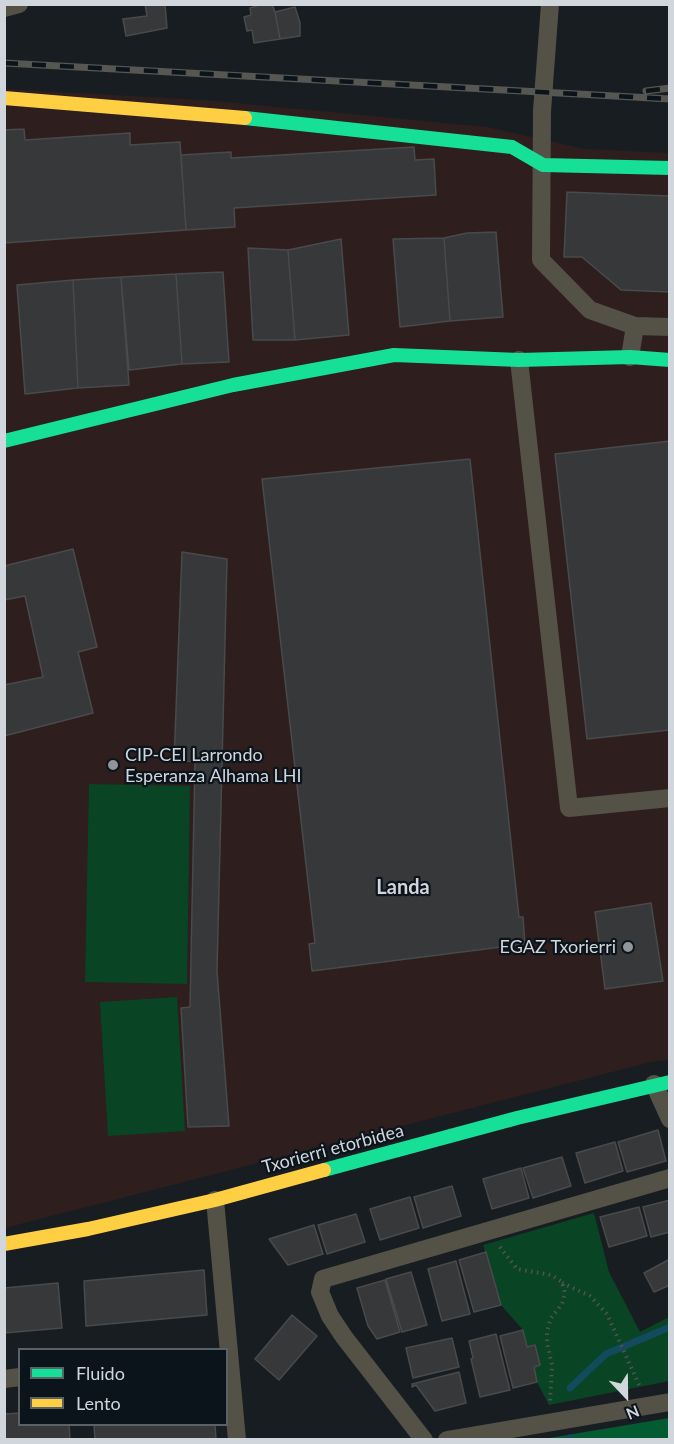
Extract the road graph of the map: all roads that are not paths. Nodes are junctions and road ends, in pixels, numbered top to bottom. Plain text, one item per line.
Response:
1 (19, 4) edge
2 (550, 4) edge
3 (4, 8) edge
4 (4, 98) edge
5 (543, 165) junction
6 (669, 168) edge
7 (635, 326) junction
8 (669, 327) edge
9 (630, 357) junction
10 (519, 360) junction
11 (669, 360) edge
12 (4, 441) edge
13 (669, 798) edge
14 (662, 1083) edge
15 (669, 1119) edge
16 (669, 1178) edge
17 (215, 1200) junction
18 (4, 1244) edge
19 (227, 1348) edge
20 (228, 1359) edge
21 (669, 1402) edge
22 (237, 1440) edge
23 (424, 1440) edge
24 (447, 1440) edge

1 - 3 street
2 - 5 street
4 - 5 street
5 - 6 street
5 - 7 street
7 - 8 street
7 - 9 street
9 - 10 street
9 - 11 street
10 - 12 street
10 - 13 street
14 - 15 street
14 - 17 street, Txorierri etorbidea
16 - 23 street
17 - 18 street, Txorierri etorbidea
17 - 19 street
20 - 22 street
21 - 24 street

